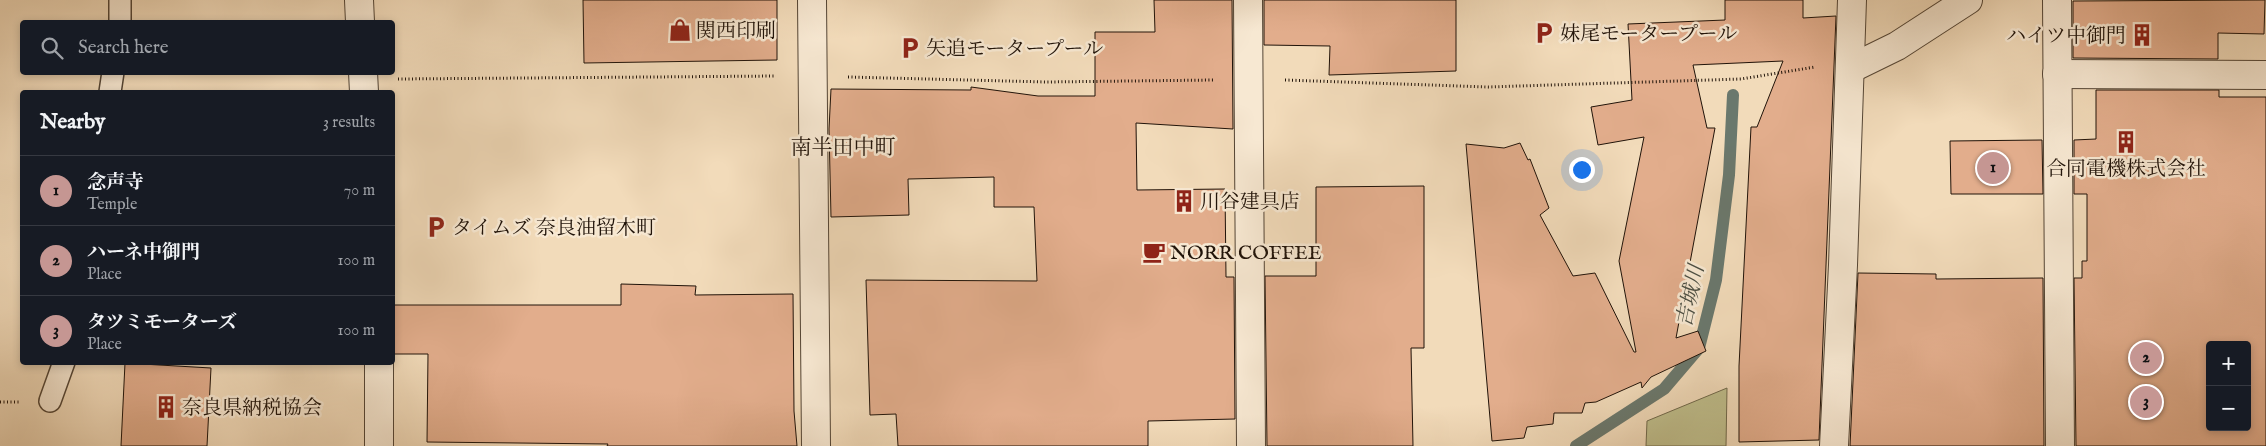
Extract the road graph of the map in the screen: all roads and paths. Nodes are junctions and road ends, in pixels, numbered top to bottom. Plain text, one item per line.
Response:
1 (120, 0) edge
2 (359, 0) edge
3 (812, 0) edge
4 (1248, 0) edge
5 (1852, 0) edge
6 (1968, 0) edge
7 (2057, 0) edge
8 (120, 20) edge
9 (360, 20) edge
10 (1837, 67) junction
11 (2057, 74) junction
12 (113, 75) edge
13 (2266, 75) edge
14 (814, 76) junction
15 (1249, 79) junction
16 (364, 81) edge
17 (110, 90) edge
18 (63, 365) edge
19 (378, 365) edge
20 (50, 400) dead end
21 (379, 446) edge
22 (816, 446) edge
23 (1251, 446) edge
24 (1834, 446) edge
25 (2060, 446) edge

1 - 8 lane
2 - 9 street
3 - 14 street
4 - 15 street
5 - 10 street
6 - 10 street
7 - 11 street
10 - 15 path
10 - 24 street
11 - 13 street
11 - 25 street
12 - 17 lane
14 - 15 path
14 - 16 path
14 - 22 street
15 - 23 street
18 - 20 lane
19 - 21 street

